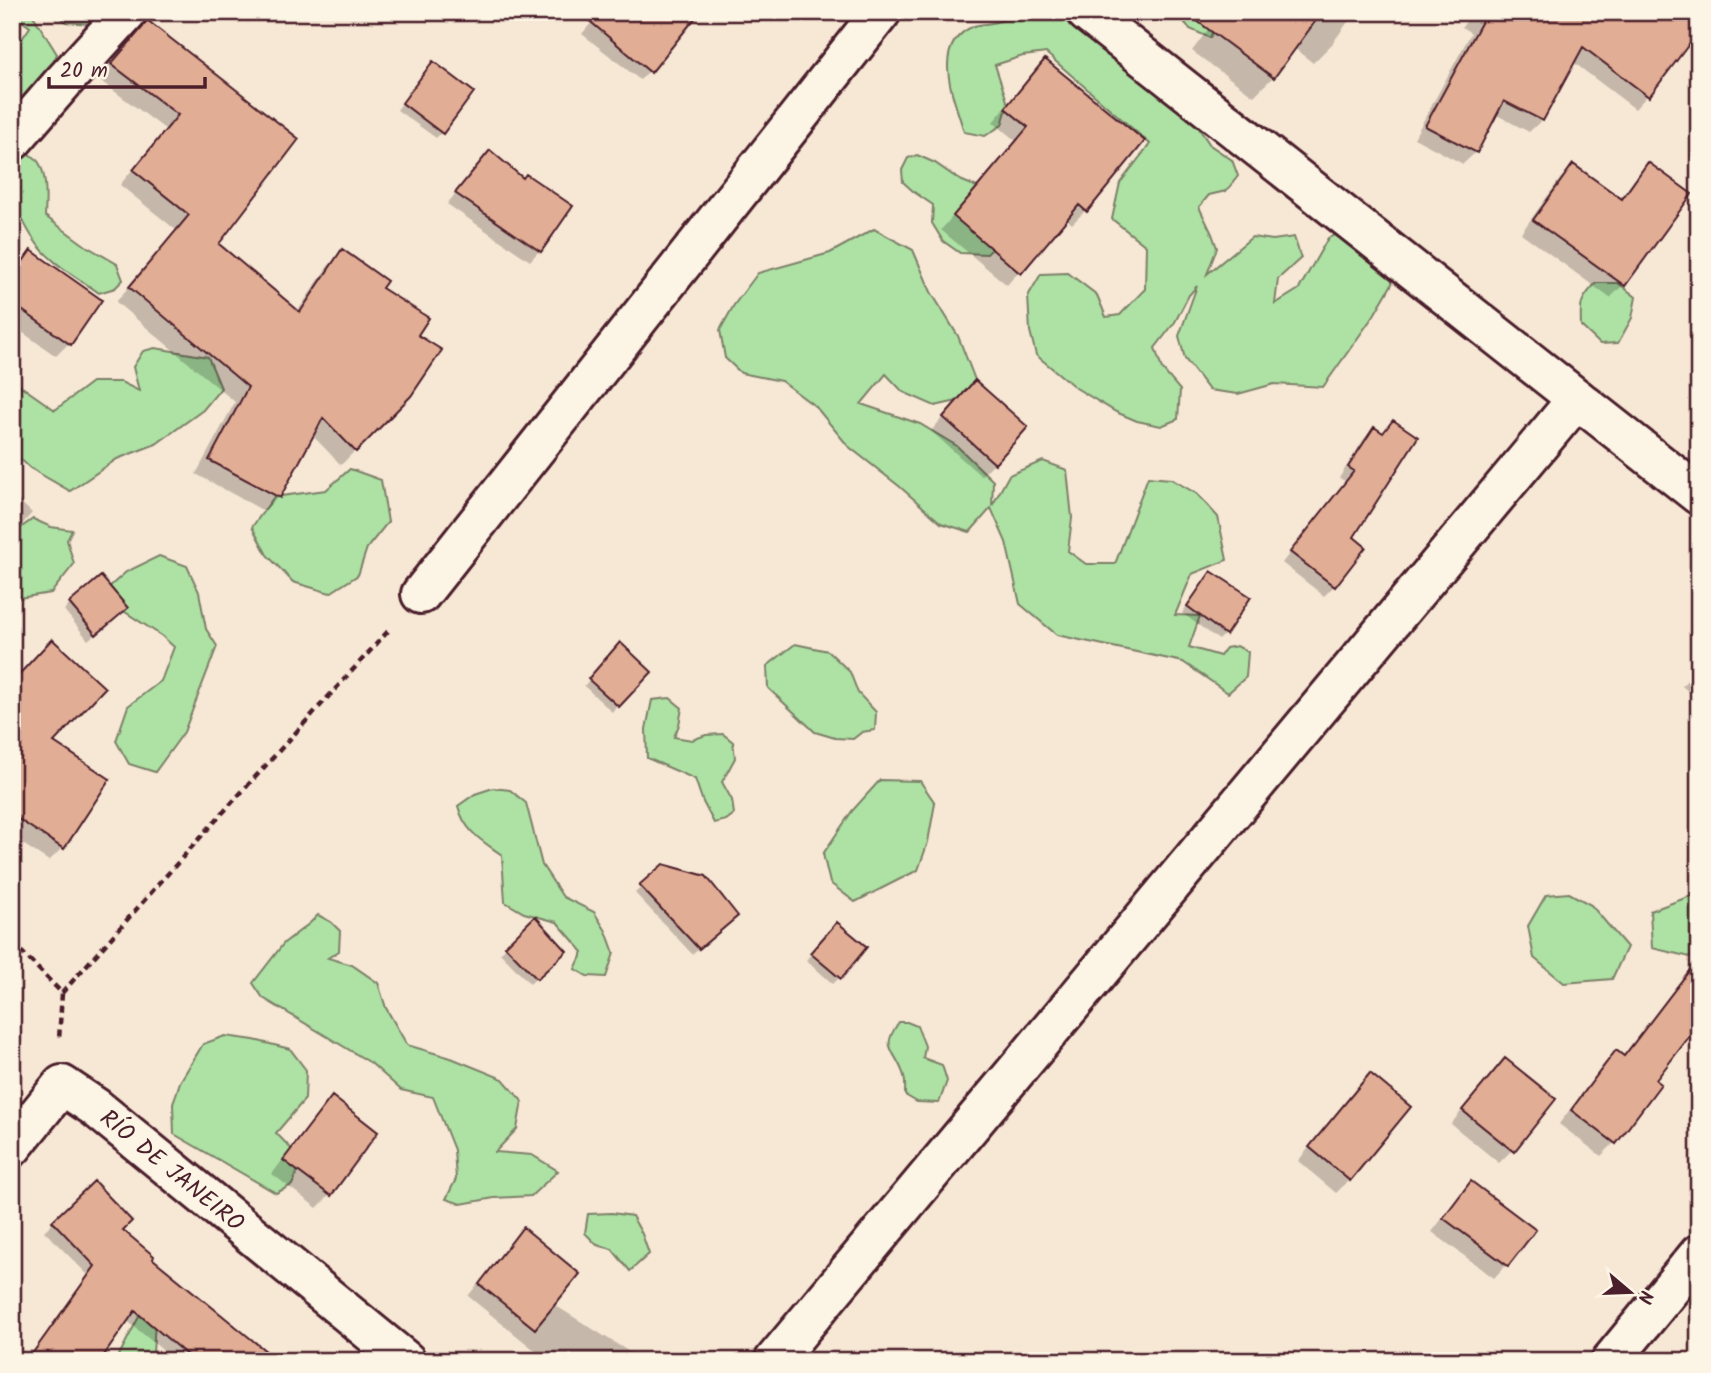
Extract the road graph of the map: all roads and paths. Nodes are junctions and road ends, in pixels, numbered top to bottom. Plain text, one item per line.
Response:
1 (127, 12) edge
2 (881, 12) edge
3 (1086, 12) edge
4 (12, 141) edge
5 (1577, 399) junction
6 (1699, 495) edge
7 (421, 594) joint
8 (12, 942) edge
9 (62, 993) junction
10 (62, 1085) junction
11 (12, 1147) edge
12 (1699, 1254) edge
13 (406, 1361) edge
14 (774, 1361) edge
15 (1611, 1361) edge

1 - 4 street
2 - 7 street
3 - 5 street
5 - 6 street
5 - 14 street
7 - 9 path
8 - 9 path
9 - 10 path
10 - 11 street
10 - 13 street, RÍO DE JANEIRO
12 - 15 street

